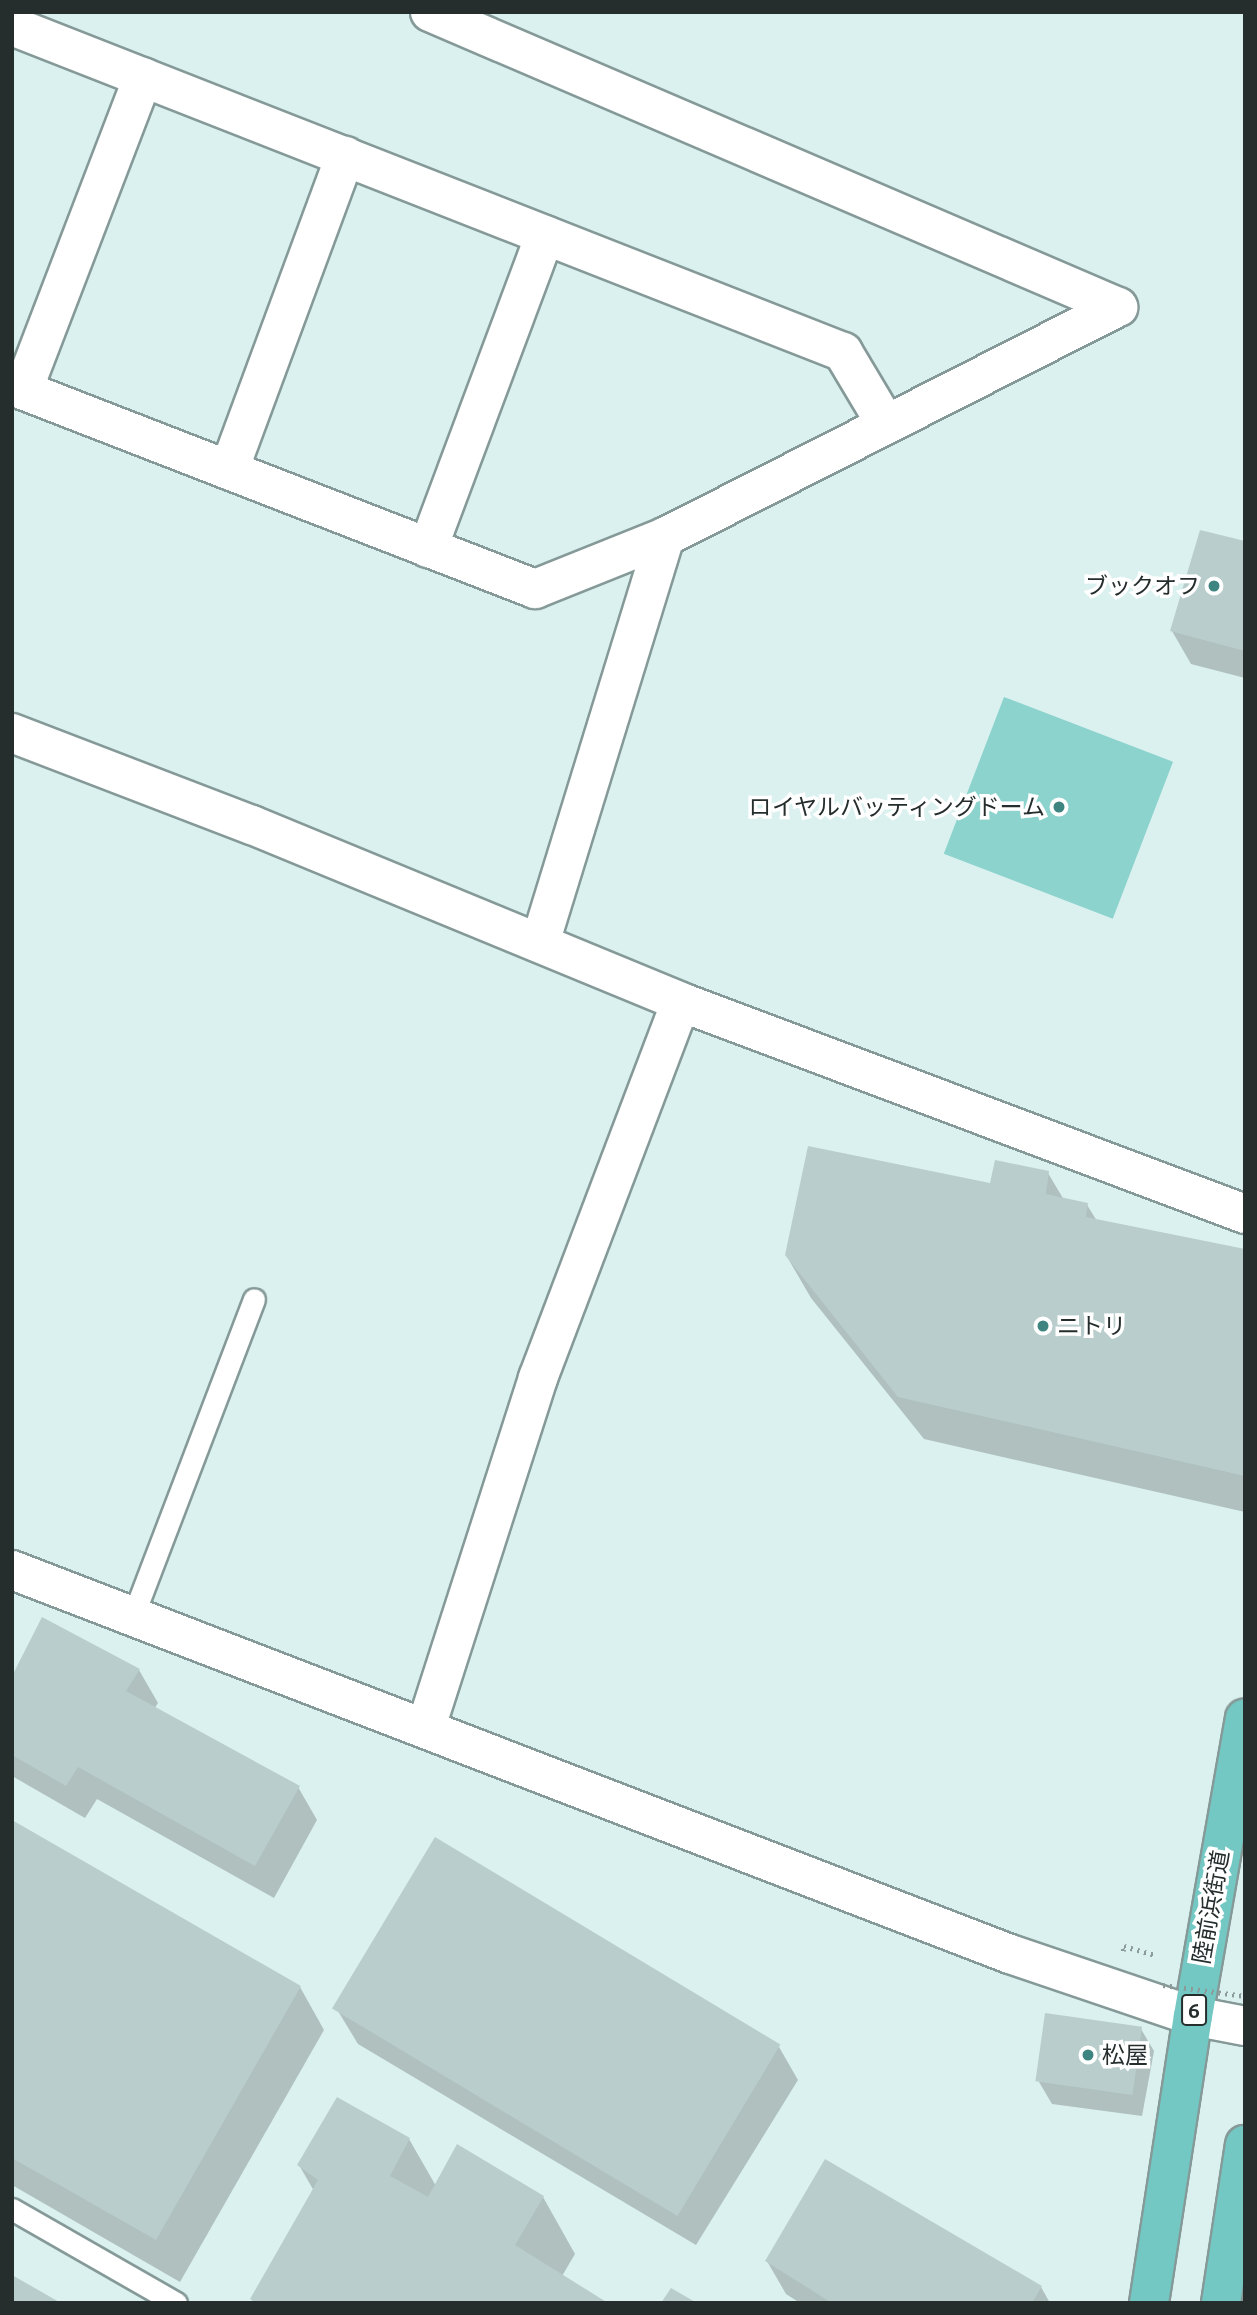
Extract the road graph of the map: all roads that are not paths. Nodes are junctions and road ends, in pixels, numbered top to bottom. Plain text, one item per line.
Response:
1 (430, 12) edge
2 (12, 26) edge
3 (143, 77) junction
4 (345, 156) junction
5 (545, 235) junction
6 (18, 388) edge
7 (886, 425) junction
8 (229, 470) junction
9 (665, 537) junction
10 (428, 548) junction
11 (12, 733) edge
12 (540, 943) junction
13 (681, 1002) junction
14 (1245, 1214) edge
15 (254, 1298) dead end
16 (12, 1570) edge
17 (133, 1616) junction
18 (1245, 1719) edge
19 (426, 1727) junction
20 (1193, 2017) junction
21 (1245, 2026) edge
22 (1245, 2145) edge
23 (12, 2209) edge
24 (176, 2303) edge
25 (1149, 2303) edge
26 (1221, 2303) edge

1 - 7 street
2 - 3 street
3 - 4 street
3 - 6 street
4 - 5 street
4 - 8 street
5 - 7 street
5 - 10 street
6 - 8 street
7 - 9 street
8 - 10 street
9 - 10 street
9 - 12 street
11 - 12 street
12 - 13 street
13 - 14 street
13 - 19 street
15 - 17 lane
16 - 17 street
17 - 19 street
18 - 20 highway, 陸前浜街道 / 6
19 - 20 street
20 - 21 street
20 - 25 highway, 陸前浜街道 / 6
22 - 26 highway
23 - 24 lane

